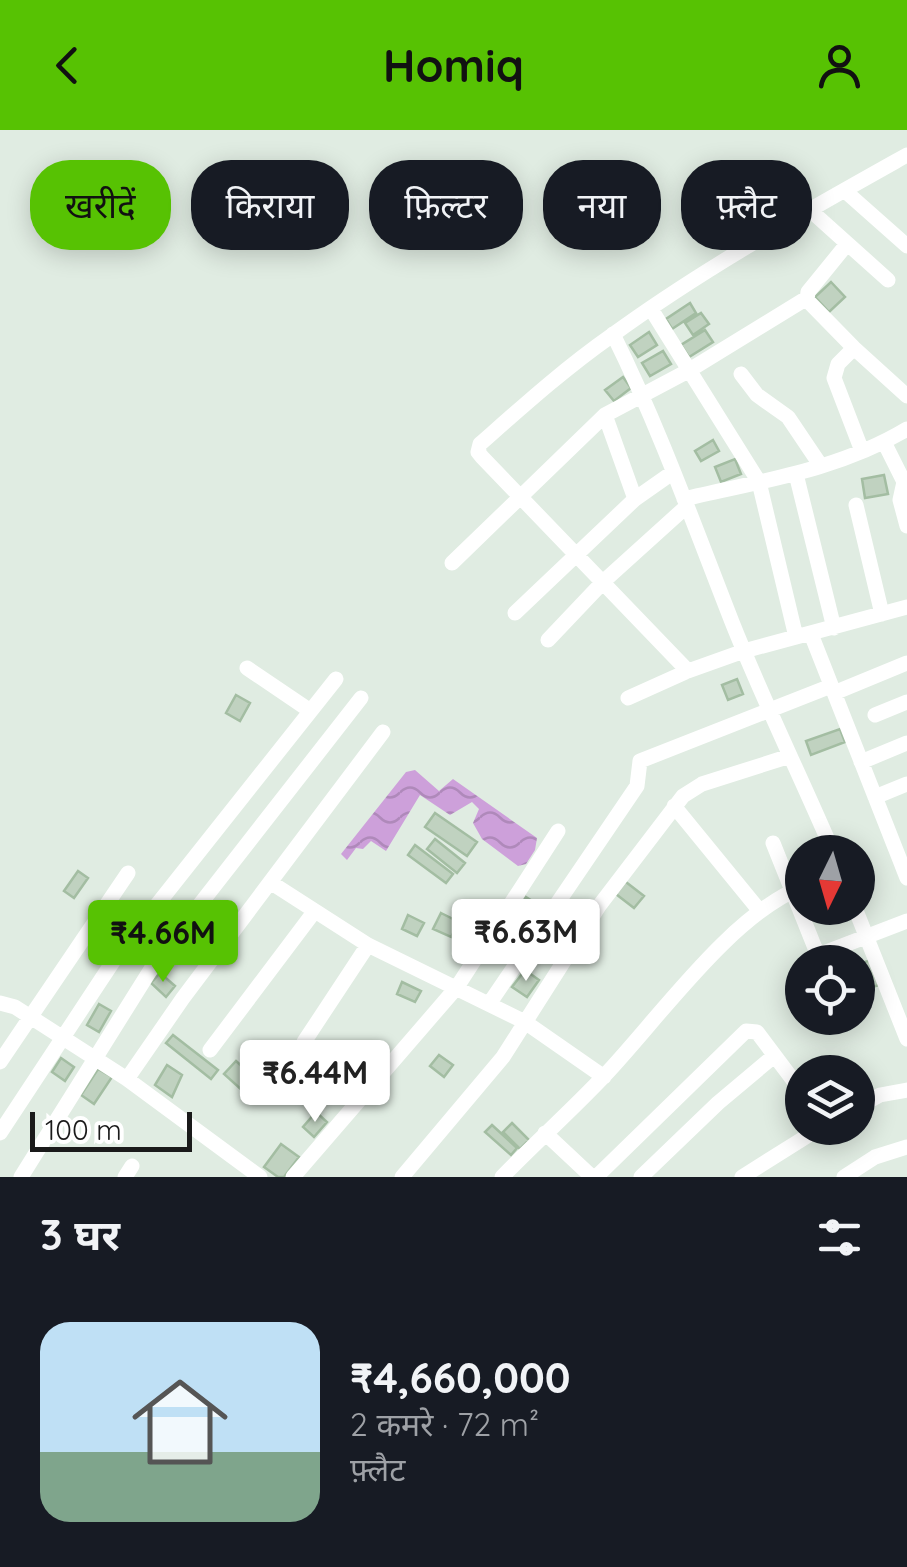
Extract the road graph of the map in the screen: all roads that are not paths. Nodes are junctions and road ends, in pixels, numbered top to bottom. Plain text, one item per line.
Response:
1 (907, 155) edge
2 (846, 191) junction
3 (812, 209) edge
4 (812, 212) edge
5 (847, 244) junction
6 (907, 246) edge
7 (745, 250) edge
8 (888, 280) dead end
9 (807, 298) junction
10 (651, 308) junction
11 (613, 334) junction
12 (854, 348) junction
13 (688, 372) junction
14 (741, 374) dead end
15 (643, 394) junction
16 (907, 396) edge
17 (605, 414) junction
18 (907, 428) edge
19 (884, 442) junction
20 (862, 451) junction
21 (821, 466) junction
22 (672, 474) junction
23 (796, 474) junction
24 (759, 482) junction
25 (520, 496) junction
26 (634, 498) junction
27 (685, 502) junction
28 (856, 505) dead end
29 (907, 526) edge
30 (578, 553) junction
31 (452, 562) dead end
32 (604, 581) junction
33 (907, 606) edge
34 (516, 613) dead end
35 (882, 614) junction
36 (834, 628) junction
37 (804, 635) junction
38 (548, 640) dead end
39 (744, 651) junction
40 (907, 664) edge
41 (247, 668) dead end
42 (688, 671) junction
43 (336, 679) dead end
44 (832, 690) junction
45 (361, 698) dead end
46 (628, 698) dead end
47 (907, 702) edge
48 (309, 710) junction
49 (769, 710) junction
50 (875, 715) dead end
51 (383, 732) dead end
52 (907, 743) edge
53 (790, 756) junction
54 (861, 762) junction
55 (907, 784) edge
56 (875, 797) junction
57 (674, 806) junction
58 (907, 830) edge
59 (558, 832) dead end
60 (826, 835) edge
61 (890, 837) junction
62 (773, 843) dead end
63 (785, 865) edge
64 (128, 873) dead end
65 (907, 878) edge
66 (270, 882) junction
67 (785, 896) edge
68 (759, 910) junction
69 (314, 912) junction
70 (907, 921) edge
71 (808, 925) edge
72 (862, 925) edge
73 (867, 938) junction
74 (368, 945) junction
75 (457, 988) junction
76 (0, 1003) edge
77 (488, 1004) junction
78 (31, 1017) junction
79 (525, 1022) junction
80 (64, 1038) junction
81 (907, 1039) edge
82 (304, 1042) dead end
83 (210, 1050) dead end
84 (774, 1056) junction
85 (94, 1058) junction
86 (0, 1062) edge
87 (785, 1070) edge
88 (604, 1077) junction
89 (126, 1079) junction
90 (907, 1090) edge
91 (875, 1098) edge
92 (0, 1133) edge
93 (545, 1133) junction
94 (793, 1145) edge
95 (907, 1148) edge
96 (20, 1177) edge
97 (260, 1177) edge
98 (293, 1177) edge
99 (402, 1177) edge
100 (502, 1177) edge
101 (594, 1177) edge
102 (641, 1177) edge
103 (742, 1177) edge
104 (844, 1177) edge

1 - 2 street
2 - 3 street
2 - 6 street
4 - 5 street
5 - 8 street
5 - 9 street
7 - 10 street
9 - 12 street
9 - 13 street
10 - 11 street
10 - 13 street
11 - 15 street
11 - 25 street
12 - 16 street
12 - 20 street
13 - 15 street
13 - 24 street
14 - 21 street
15 - 17 street
15 - 22 street
17 - 25 street
17 - 26 street
18 - 19 street
19 - 20 street
19 - 29 street
20 - 21 street
21 - 23 street
22 - 26 street
22 - 27 street
23 - 24 street
23 - 36 street
24 - 27 street
24 - 37 street
25 - 30 street
25 - 31 street
26 - 30 street
27 - 32 street
27 - 39 street
28 - 35 street
30 - 32 street
30 - 34 street
32 - 38 street
32 - 42 street
33 - 35 street
35 - 36 street
36 - 37 street
37 - 39 street
37 - 44 street
39 - 42 street
39 - 49 street
40 - 44 street
41 - 48 street
42 - 46 street
43 - 48 street
44 - 49 street
44 - 54 street
45 - 85 street
47 - 50 street
48 - 80 street
49 - 53 street
49 - 77 street
51 - 66 street
52 - 54 street
53 - 57 street
53 - 60 street
54 - 56 street
55 - 56 street
56 - 61 street
57 - 68 street
57 - 79 street
58 - 61 street
59 - 75 street
61 - 65 street
62 - 63 street
64 - 78 street
66 - 69 street
66 - 89 street
67 - 68 street
68 - 88 street
69 - 74 street
69 - 83 street
70 - 73 street
71 - 73 street
72 - 73 street
73 - 81 street
74 - 75 street
74 - 82 street
75 - 77 street
75 - 98 street
76 - 78 street
77 - 79 street
78 - 80 street
78 - 86 street
79 - 88 street
79 - 99 street
80 - 85 street
80 - 92 street
84 - 87 street
84 - 101 street
84 - 102 street
85 - 89 street
85 - 96 street
88 - 93 street
89 - 97 street
90 - 91 street
93 - 100 street
93 - 101 street
94 - 103 street
95 - 104 street

